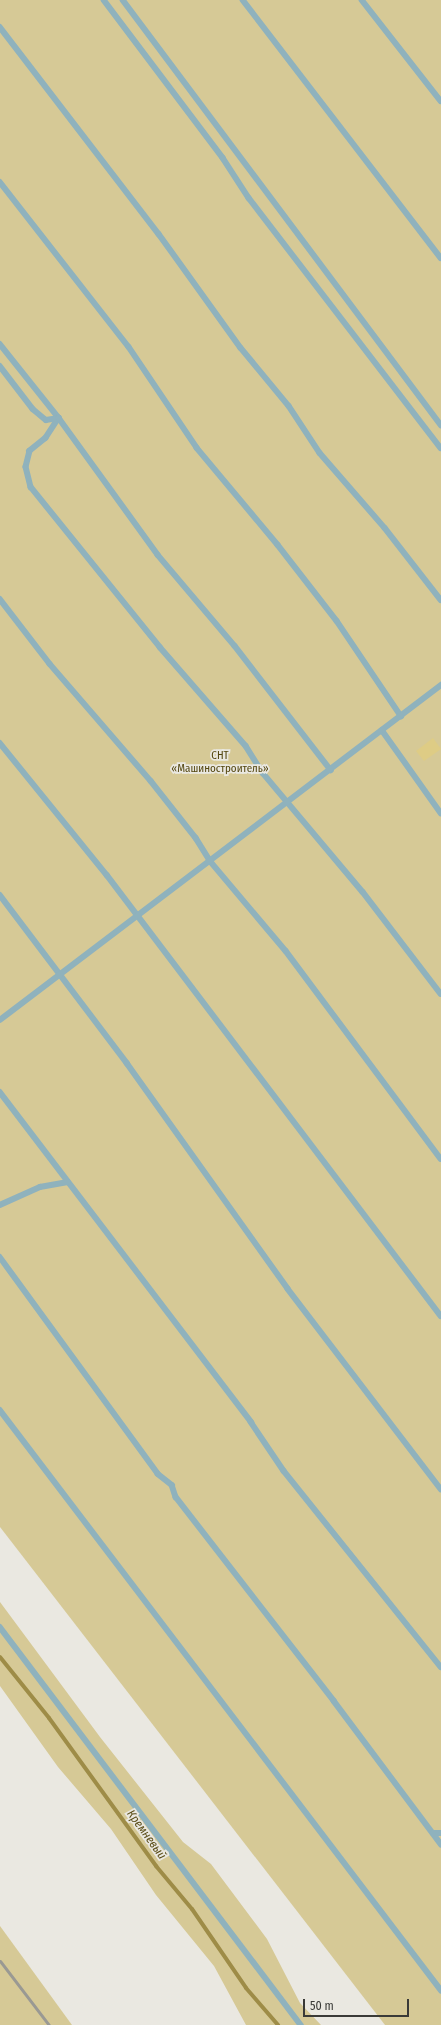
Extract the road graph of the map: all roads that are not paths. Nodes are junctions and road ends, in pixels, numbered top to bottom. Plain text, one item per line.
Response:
1 (104, 0) edge
2 (123, 0) edge
3 (243, 0) edge
4 (362, 0) edge
5 (0, 27) edge
6 (441, 101) edge
7 (0, 182) edge
8 (441, 258) edge
9 (0, 344) edge
10 (0, 366) edge
11 (58, 418) junction
12 (441, 425) edge
13 (441, 448) edge
14 (0, 599) edge
15 (441, 600) edge
16 (441, 686) edge
17 (401, 716) junction
18 (382, 730) junction
19 (0, 743) edge
20 (331, 770) junction
21 (289, 801) junction
22 (441, 813) edge
23 (211, 862) junction
24 (0, 895) edge
25 (137, 918) junction
26 (61, 974) junction
27 (441, 994) edge
28 (0, 1020) edge
29 (0, 1092) edge
30 (441, 1159) edge
31 (68, 1182) junction
32 (0, 1205) edge
33 (0, 1257) edge
34 (441, 1316) edge
35 (0, 1410) edge
36 (441, 1489) edge
37 (0, 1627) edge
38 (441, 1666) edge
39 (432, 1833) junction
40 (441, 1833) edge
41 (441, 1844) edge
42 (441, 1990) edge
43 (301, 2025) edge

1 - 13 lane
2 - 12 lane
3 - 8 lane
4 - 6 lane
5 - 15 lane
7 - 17 lane
9 - 11 lane
10 - 11 lane
11 - 20 lane
11 - 21 lane
14 - 23 lane
16 - 17 lane
17 - 18 lane
18 - 20 lane
18 - 22 lane
19 - 25 lane
20 - 21 lane
21 - 23 lane
21 - 27 lane
23 - 25 lane
23 - 30 lane
24 - 26 lane
25 - 26 lane
25 - 34 lane
26 - 28 lane
26 - 36 lane
29 - 31 lane
31 - 32 lane
31 - 38 lane
33 - 39 lane
35 - 42 lane
37 - 43 lane
39 - 40 lane
39 - 41 lane

